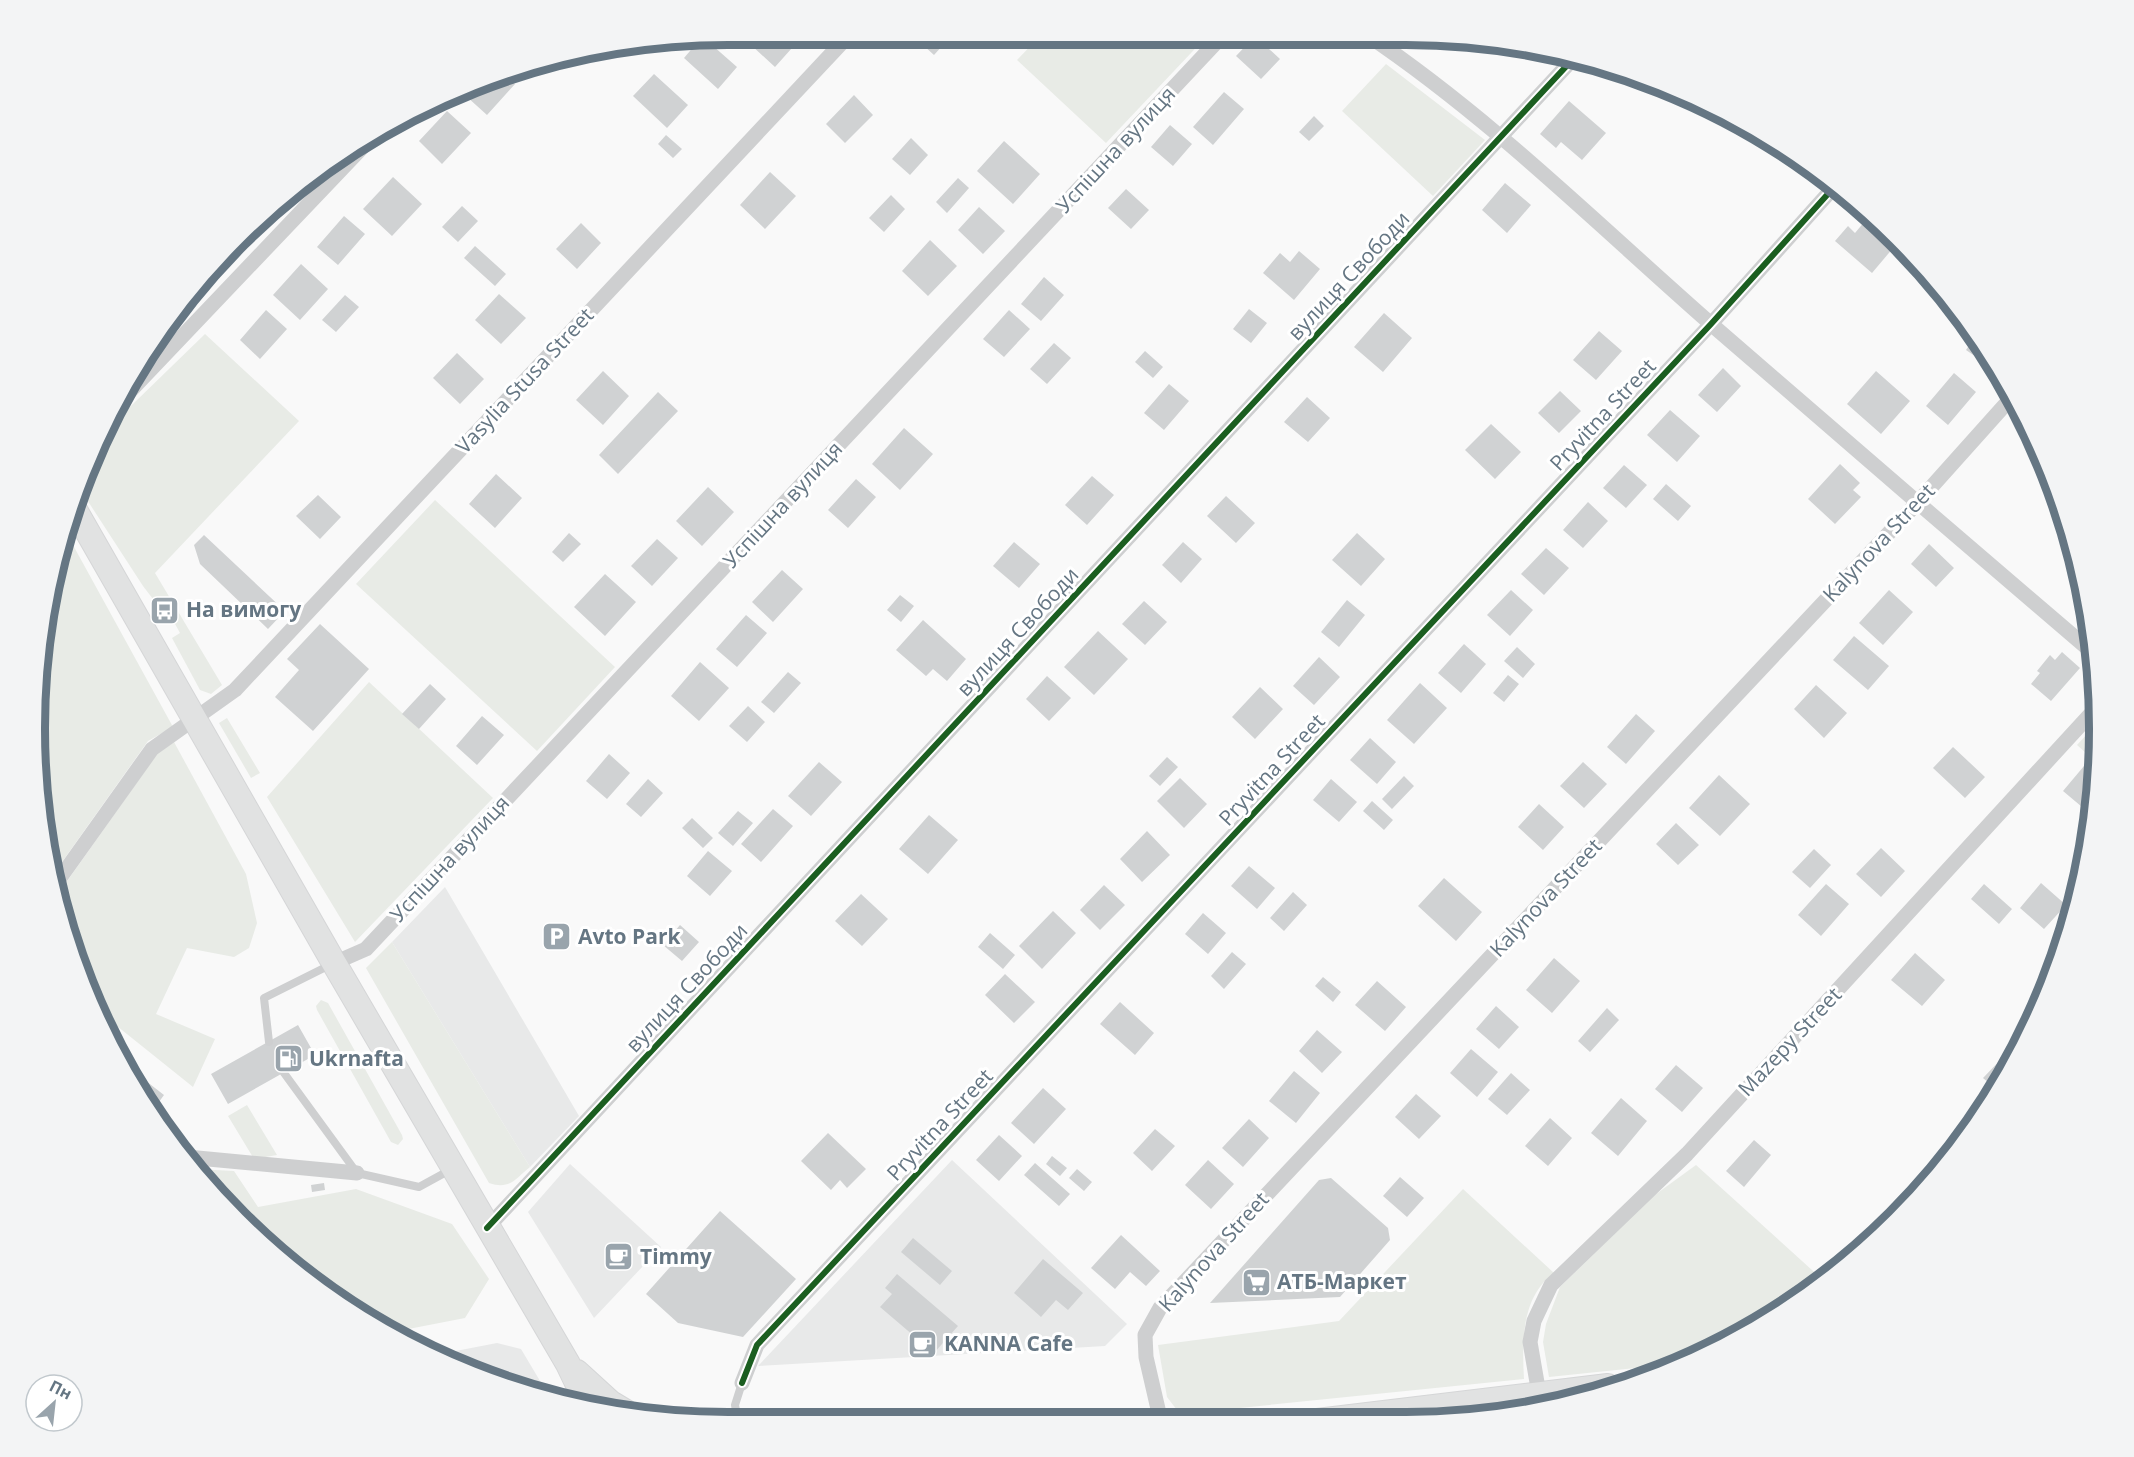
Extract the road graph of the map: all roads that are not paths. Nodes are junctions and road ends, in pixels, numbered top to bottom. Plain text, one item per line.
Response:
1 (840, 45) edge
2 (1214, 45) edge
3 (1382, 45) edge
4 (1568, 65) edge
5 (1501, 137) junction
6 (352, 158) edge
7 (1829, 192) edge
8 (1711, 324) junction
9 (142, 378) edge
10 (2007, 404) edge
11 (1918, 502) junction
12 (79, 517) edge
13 (2084, 645) edge
14 (2089, 716) edge
15 (194, 721) junction
16 (61, 876) edge
17 (334, 963) junction
18 (269, 1042) dead end
19 (284, 1073) dead end
20 (197, 1158) edge
21 (453, 1168) junction
22 (357, 1173) junction
23 (487, 1228) junction
24 (568, 1364) junction
25 (742, 1383) joint
26 (1582, 1389) edge
27 (1539, 1394) junction
28 (583, 1396) edge
29 (609, 1401) edge
30 (736, 1412) edge
31 (1159, 1412) edge
32 (1391, 1412) edge

1 - 15 street, Vasylia Stusa Street
2 - 17 street, Успішна вулиця
3 - 5 street
4 - 5 street, вулиця Свободи
5 - 8 street
5 - 23 street, вулиця Свободи
6 - 9 street
7 - 8 street, Pryvitna Street
8 - 11 street
8 - 25 street, Pryvitna Street
10 - 11 street, Kalynova Street
11 - 13 street
11 - 31 street, Kalynova Street
12 - 15 main road
14 - 27 street, Mazepy Street
15 - 16 street, Vasylia Stusa Street
15 - 17 main road
17 - 18 lane
17 - 21 main road
19 - 22 lane
20 - 22 street
21 - 22 lane
21 - 23 main road
23 - 24 main road
24 - 28 main road
24 - 29 main road
25 - 30 lane
26 - 27 main road
27 - 32 main road

